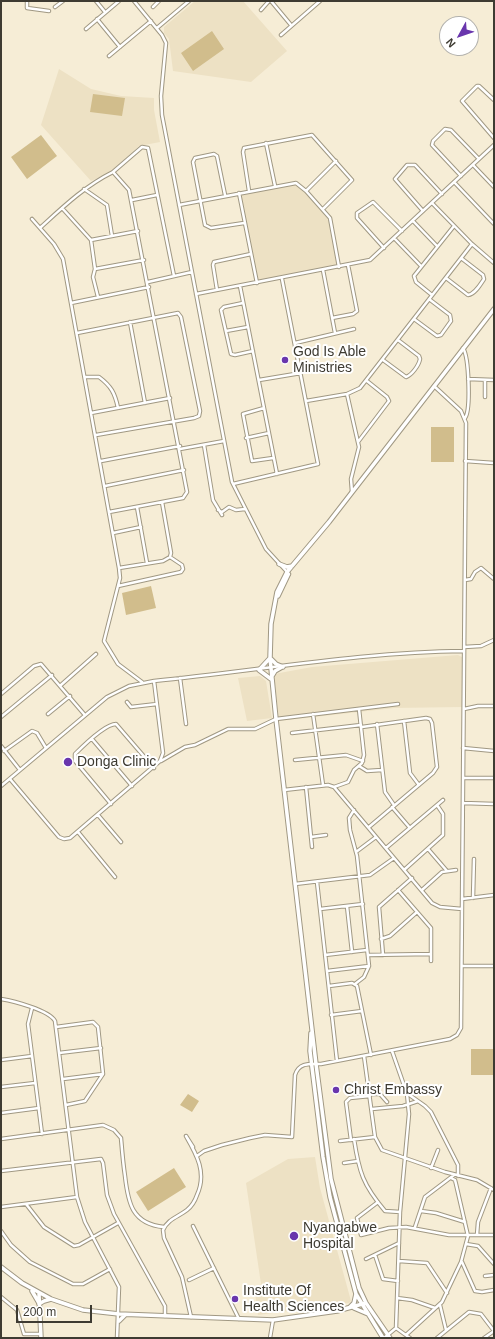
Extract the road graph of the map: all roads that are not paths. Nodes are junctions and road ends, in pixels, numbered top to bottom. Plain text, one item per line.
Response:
1 (27, 1) edge
2 (63, 1) edge
3 (96, 1) edge
4 (118, 1) edge
5 (134, 1) edge
6 (159, 1) edge
7 (189, 1) edge
8 (270, 1) edge
9 (320, 1) edge
10 (55, 7) dead end
11 (153, 7) dead end
12 (261, 10) dead end
13 (49, 11) dead end
14 (105, 12) junction
15 (97, 19) junction
16 (151, 21) junction
17 (291, 25) junction
18 (157, 28) junction
19 (86, 29) dead end
20 (281, 35) dead end
21 (120, 46) junction
22 (109, 56) dead end
23 (494, 100) edge
24 (494, 138) edge
25 (266, 143) junction
26 (493, 148) edge
27 (479, 159) junction
28 (336, 160) junction
29 (473, 165) junction
30 (113, 172) junction
31 (461, 176) junction
32 (454, 182) junction
33 (276, 186) junction
34 (494, 187) edge
35 (84, 189) junction
36 (250, 191) junction
37 (306, 191) junction
38 (239, 193) junction
39 (442, 194) junction
40 (157, 195) junction
41 (225, 195) junction
42 (132, 200) junction
43 (200, 200) junction
44 (432, 203) junction
45 (179, 205) junction
46 (62, 208) junction
47 (323, 209) junction
48 (423, 211) junction
49 (32, 219) dead end
50 (413, 221) junction
51 (244, 223) junction
52 (494, 224) edge
53 (454, 226) junction
54 (41, 227) junction
55 (138, 231) junction
56 (402, 231) junction
57 (112, 236) junction
58 (394, 238) junction
59 (91, 240) junction
60 (472, 244) junction
61 (437, 246) junction
62 (384, 248) junction
63 (251, 254) junction
64 (461, 258) junction
65 (144, 260) junction
66 (494, 263) edge
67 (348, 265) junction
68 (421, 266) junction
69 (339, 267) junction
70 (95, 269) junction
71 (323, 270) junction
72 (192, 272) junction
73 (174, 276) junction
74 (446, 278) junction
75 (282, 279) junction
76 (148, 282) junction
77 (257, 283) junction
78 (240, 286) junction
79 (149, 287) junction
80 (218, 290) junction
81 (196, 294) junction
82 (432, 295) junction
83 (98, 297) junction
84 (429, 299) junction
85 (72, 303) junction
86 (243, 303) junction
87 (494, 308) edge
88 (155, 317) junction
89 (332, 318) junction
90 (414, 319) junction
91 (130, 322) junction
92 (248, 328) junction
93 (354, 329) dead end
94 (226, 331) junction
95 (77, 333) junction
96 (335, 333) junction
97 (398, 340) junction
98 (295, 343) junction
99 (463, 348) junction
100 (253, 351) junction
101 (383, 360) junction
102 (300, 373) junction
103 (85, 378) junction
104 (468, 379) junction
105 (258, 380) junction
106 (485, 380) junction
107 (494, 380) edge
108 (367, 381) junction
109 (433, 386) junction
110 (347, 394) junction
111 (485, 397) dead end
112 (170, 398) junction
113 (306, 401) junction
114 (145, 403) junction
115 (118, 408) junction
116 (264, 408) junction
117 (92, 413) junction
118 (465, 418) junction
119 (175, 421) junction
120 (269, 433) junction
121 (96, 435) junction
122 (246, 438) junction
123 (224, 441) junction
124 (358, 442) junction
125 (204, 445) junction
126 (180, 447) junction
127 (274, 458) junction
128 (101, 461) junction
129 (465, 461) junction
130 (494, 462) edge
131 (184, 470) junction
132 (277, 474) junction
133 (233, 484) junction
134 (105, 486) junction
135 (352, 492) junction
136 (162, 502) junction
137 (137, 507) junction
138 (245, 509) junction
139 (218, 510) junction
140 (109, 512) junction
141 (222, 515) dead end
142 (141, 527) junction
143 (113, 533) junction
144 (309, 546) junction
145 (170, 557) junction
146 (147, 563) junction
147 (279, 564) junction
148 (292, 566) junction
149 (119, 568) junction
150 (288, 573) junction
151 (494, 579) edge
152 (464, 580) junction
153 (118, 586) junction
154 (494, 640) edge
155 (464, 647) junction
156 (464, 651) junction
157 (96, 654) dead end
158 (270, 658) junction
159 (283, 666) junction
160 (271, 668) junction
161 (259, 670) junction
162 (52, 675) junction
163 (180, 678) junction
164 (272, 678) junction
165 (154, 681) junction
166 (142, 682) junction
167 (61, 685) junction
168 (1, 694) edge
169 (70, 696) junction
170 (127, 702) dead end
171 (157, 704) junction
172 (398, 704) dead end
173 (494, 706) edge
174 (360, 709) junction
175 (464, 709) junction
176 (48, 714) dead end
177 (84, 714) junction
178 (313, 714) junction
179 (1, 717) edge
180 (276, 718) junction
181 (404, 721) junction
182 (186, 724) dead end
183 (377, 724) junction
184 (362, 726) junction
185 (315, 731) junction
186 (292, 733) dead end
187 (92, 739) junction
188 (1, 746) edge
189 (46, 748) junction
190 (463, 748) junction
191 (4, 750) junction
192 (494, 751) edge
193 (318, 758) junction
194 (295, 760) dead end
195 (363, 760) junction
196 (160, 761) junction
197 (359, 766) junction
198 (154, 768) junction
199 (20, 770) junction
200 (382, 770) junction
201 (463, 778) junction
202 (494, 778) edge
203 (10, 779) junction
204 (323, 785) junction
205 (419, 785) junction
206 (1, 786) edge
207 (132, 786) junction
208 (334, 787) junction
209 (306, 788) junction
210 (284, 790) junction
211 (443, 800) dead end
212 (463, 803) junction
213 (111, 804) junction
214 (494, 804) edge
215 (437, 805) junction
216 (393, 806) junction
217 (354, 810) junction
218 (98, 815) junction
219 (369, 827) junction
220 (410, 828) junction
221 (78, 832) junction
222 (326, 835) dead end
223 (311, 837) junction
224 (376, 837) junction
225 (121, 842) dead end
226 (312, 847) dead end
227 (386, 848) junction
228 (428, 849) junction
229 (356, 852) junction
230 (394, 858) junction
231 (474, 859) dead end
232 (404, 870) junction
233 (456, 870) dead end
234 (447, 871) junction
235 (115, 877) dead end
236 (360, 877) junction
237 (412, 878) junction
238 (317, 882) junction
239 (294, 884) junction
240 (398, 890) junction
241 (422, 890) junction
242 (494, 895) edge
243 (473, 898) junction
244 (462, 899) junction
245 (363, 904) junction
246 (347, 906) junction
247 (320, 909) junction
248 (462, 909) junction
249 (417, 912) junction
250 (381, 939) junction
251 (368, 950) junction
252 (352, 952) junction
253 (431, 954) junction
254 (324, 955) junction
255 (368, 955) junction
256 (383, 955) junction
257 (431, 961) dead end
258 (369, 966) junction
259 (462, 966) junction
260 (494, 966) edge
261 (327, 971) junction
262 (355, 984) junction
263 (329, 986) junction
264 (1, 999) edge
265 (32, 1008) junction
266 (362, 1011) junction
267 (331, 1015) junction
268 (56, 1027) junction
269 (101, 1048) junction
270 (392, 1051) junction
271 (59, 1053) junction
272 (370, 1055) junction
273 (32, 1056) junction
274 (364, 1056) junction
275 (1, 1060) edge
276 (337, 1061) junction
277 (314, 1063) junction
278 (103, 1074) junction
279 (63, 1079) junction
280 (35, 1083) junction
281 (1, 1087) edge
282 (407, 1094) junction
283 (370, 1095) junction
284 (418, 1101) junction
285 (387, 1102) dead end
286 (66, 1105) junction
287 (409, 1105) junction
288 (38, 1108) junction
289 (372, 1109) junction
290 (1, 1113) edge
291 (69, 1131) junction
292 (42, 1134) junction
293 (375, 1137) junction
294 (1, 1140) edge
295 (350, 1140) junction
296 (354, 1140) junction
297 (340, 1141) dead end
298 (192, 1147) dead end
299 (438, 1150) dead end
300 (197, 1156) junction
301 (405, 1159) junction
302 (73, 1161) junction
303 (358, 1161) junction
304 (344, 1163) dead end
305 (431, 1168) junction
306 (1, 1171) edge
307 (454, 1175) junction
308 (458, 1176) junction
309 (451, 1178) junction
310 (493, 1189) edge
311 (78, 1197) junction
312 (378, 1202) junction
313 (26, 1204) junction
314 (1, 1207) edge
315 (420, 1211) junction
316 (400, 1212) junction
317 (465, 1222) junction
318 (118, 1223) junction
319 (193, 1226) dead end
320 (164, 1227) junction
321 (400, 1227) junction
322 (415, 1227) junction
323 (1, 1231) edge
324 (477, 1234) junction
325 (468, 1236) junction
326 (494, 1236) edge
327 (93, 1238) junction
328 (399, 1243) junction
329 (466, 1244) junction
330 (376, 1255) junction
331 (366, 1259) dead end
332 (399, 1261) junction
333 (462, 1262) junction
334 (494, 1264) edge
335 (1, 1267) edge
336 (214, 1268) junction
337 (110, 1269) junction
338 (494, 1275) edge
339 (484, 1276) dead end
340 (189, 1280) dead end
341 (398, 1281) junction
342 (30, 1288) junction
343 (494, 1290) edge
344 (446, 1293) junction
345 (40, 1294) junction
346 (356, 1294) junction
347 (1, 1297) edge
348 (397, 1298) junction
349 (50, 1300) junction
350 (39, 1304) junction
351 (364, 1304) junction
352 (440, 1305) junction
353 (353, 1308) junction
354 (435, 1308) junction
355 (348, 1309) junction
356 (119, 1314) junction
357 (126, 1315) junction
358 (369, 1315) junction
359 (165, 1316) junction
360 (191, 1318) junction
361 (239, 1319) junction
362 (273, 1320) junction
363 (119, 1321) junction
364 (396, 1328) junction
365 (446, 1330) junction
366 (494, 1331) edge
367 (406, 1334) junction
368 (41, 1336) edge
369 (386, 1337) edge
370 (117, 1338) edge
371 (270, 1338) edge
372 (410, 1338) edge
373 (437, 1338) edge
374 (484, 1338) edge

1 - 13 street
2 - 10 street
3 - 14 street
4 - 14 street
5 - 16 street
6 - 11 street
7 - 18 street
8 - 12 street
8 - 17 street
9 - 17 street
14 - 15 street
15 - 19 street
15 - 21 street
16 - 18 street
16 - 21 street
17 - 20 street
18 - 45 street
21 - 22 street
23 - 24 street
25 - 28 street
25 - 33 street
25 - 36 street
26 - 27 street
27 - 29 street
27 - 31 street
28 - 37 street
28 - 47 street
29 - 31 street
29 - 34 street
30 - 35 street
30 - 40 street
30 - 42 street
31 - 32 street
32 - 39 street
32 - 52 street
33 - 36 street
33 - 37 street
35 - 46 street
35 - 57 street
36 - 38 street
37 - 47 street
38 - 41 street
38 - 51 street
39 - 44 street
39 - 48 street
40 - 42 street
40 - 73 street
41 - 43 street
41 - 43 street
42 - 55 street
43 - 45 street
43 - 51 street
44 - 48 street
44 - 53 street
45 - 72 street
46 - 54 street
46 - 59 street
47 - 69 street
48 - 50 street
49 - 54 street
50 - 56 street
50 - 61 street
51 - 63 street
53 - 60 street
53 - 61 street
54 - 85 street
55 - 57 street
55 - 65 street
56 - 58 street
56 - 62 street
57 - 59 street
58 - 62 street
58 - 68 street
59 - 70 street
60 - 64 street
60 - 66 street
61 - 68 street
62 - 67 street
63 - 77 street
63 - 80 street
64 - 74 street
64 - 74 street
65 - 70 street
65 - 76 street
67 - 69 street
67 - 89 street
68 - 82 street
69 - 71 street
70 - 83 street
71 - 75 street
71 - 89 street
72 - 73 street
72 - 81 street
73 - 76 street
74 - 82 street
75 - 77 street
75 - 98 street
76 - 79 street
77 - 78 street
78 - 80 street
78 - 86 street
79 - 83 street
79 - 88 street
80 - 81 street
81 - 123 street
82 - 84 street
83 - 85 street
84 - 90 street
84 - 90 street
85 - 95 street
86 - 92 street
86 - 94 street
87 - 99 street
88 - 91 street
88 - 112 street
88 - 119 street
89 - 96 street
90 - 97 street
91 - 95 street
91 - 114 street
92 - 94 street
92 - 100 street
93 - 96 street
94 - 100 street
95 - 103 street
96 - 98 street
97 - 101 street
97 - 101 street
98 - 102 street
99 - 104 street
99 - 109 street
100 - 105 street
101 - 108 street
102 - 105 street
102 - 113 street
103 - 115 street
103 - 117 street
104 - 106 street
104 - 118 street
105 - 116 street
106 - 107 street
106 - 111 street
108 - 110 street
108 - 124 street
109 - 118 street
109 - 135 street
110 - 113 street
110 - 124 street
112 - 114 street
112 - 119 street
113 - 132 street
114 - 115 street
115 - 117 street
116 - 120 street
116 - 122 street
117 - 121 street
118 - 129 street
119 - 121 street
119 - 126 street
120 - 122 street
120 - 127 street
121 - 128 street
122 - 127 street
123 - 125 street
123 - 133 street
124 - 135 street
125 - 126 street
125 - 139 street
126 - 128 street
126 - 131 street
127 - 132 street
128 - 134 street
129 - 130 street
129 - 152 street
131 - 134 street
131 - 136 street
132 - 133 street
133 - 138 street
134 - 140 street
135 - 144 street
136 - 137 street
136 - 145 street
137 - 140 street
137 - 142 street
138 - 139 street
138 - 147 street
139 - 141 street
140 - 143 street
142 - 143 street
142 - 146 street
143 - 149 street
144 - 148 street
144 - 150 street
145 - 146 street
145 - 153 street
146 - 149 street
147 - 148 street
147 - 150 street
148 - 150 street
149 - 153 street
150 - 158 street
151 - 152 street
152 - 155 street
153 - 166 street
154 - 155 street
155 - 156 street
156 - 159 street
156 - 175 street
157 - 167 street
158 - 159 street
158 - 160 street
158 - 161 street
159 - 160 street
159 - 164 street
160 - 161 street
160 - 164 street
161 - 163 street
161 - 164 street
162 - 167 street
162 - 168 street
162 - 179 street
163 - 165 street
163 - 182 street
164 - 180 street
165 - 166 street
165 - 171 street
166 - 177 street
167 - 169 street
169 - 176 street
169 - 177 street
170 - 171 street
171 - 196 street
172 - 174 street
173 - 175 street
174 - 178 street
174 - 184 street
175 - 190 street
177 - 189 street
178 - 180 street
178 - 185 street
180 - 196 street
180 - 210 street
181 - 183 street
181 - 205 street
181 - 205 street
183 - 184 street
183 - 200 street
184 - 185 street
184 - 195 street
185 - 186 street
185 - 193 street
187 - 198 street
187 - 207 street
187 - 213 street
188 - 191 street
189 - 191 street
189 - 199 street
190 - 192 street
190 - 201 street
191 - 199 street
193 - 194 street
193 - 195 street
193 - 204 street
195 - 197 street
196 - 198 street
197 - 200 street
197 - 208 street
198 - 207 street
199 - 203 street
200 - 216 street
201 - 202 street
201 - 212 street
203 - 206 street
203 - 221 street
204 - 208 street
204 - 209 street
205 - 216 street
207 - 213 street
208 - 217 street
209 - 210 street
209 - 223 street
210 - 239 street
211 - 215 street
212 - 214 street
212 - 244 street
213 - 218 street
215 - 220 street
215 - 228 street
216 - 219 street
216 - 220 street
217 - 219 street
217 - 229 street
218 - 221 street
218 - 225 street
219 - 224 street
220 - 227 street
221 - 235 street
222 - 223 street
223 - 226 street
224 - 227 street
224 - 229 street
227 - 230 street
228 - 232 street
228 - 234 street
229 - 236 street
230 - 232 street
230 - 236 street
231 - 243 street
232 - 237 street
233 - 234 street
234 - 241 street
236 - 238 street
236 - 245 street
237 - 240 street
237 - 241 street
238 - 239 street
238 - 247 street
239 - 277 street
240 - 249 street
240 - 250 street
241 - 248 street
242 - 243 street
243 - 244 street
244 - 248 street
245 - 246 street
245 - 251 street
246 - 247 street
246 - 252 street
247 - 254 street
248 - 259 street
249 - 250 street
249 - 253 street
250 - 256 street
251 - 252 street
251 - 255 street
252 - 254 street
253 - 256 street
253 - 257 street
254 - 261 street
255 - 256 street
255 - 258 street
258 - 261 street
258 - 262 street
259 - 260 street
259 - 270 street
261 - 263 street
262 - 263 street
262 - 266 street
263 - 267 street
264 - 265 street
265 - 268 street
265 - 273 street
266 - 267 street
266 - 272 street
267 - 276 street
268 - 269 street
268 - 271 street
269 - 271 street
269 - 278 street
270 - 272 street
270 - 282 street
271 - 279 street
272 - 274 street
273 - 275 street
273 - 280 street
274 - 276 street
274 - 283 street
276 - 277 street
277 - 300 street
277 - 346 street
277 - 351 street
278 - 279 street
278 - 286 street
279 - 286 street
280 - 281 street
280 - 288 street
282 - 284 street
282 - 287 street
283 - 285 street
283 - 289 street
283 - 295 street
284 - 287 street
284 - 308 street
286 - 291 street
287 - 289 street
287 - 301 street
288 - 290 street
288 - 292 street
289 - 293 street
291 - 292 street
291 - 302 street
291 - 320 street
292 - 294 street
293 - 296 street
293 - 301 street
295 - 296 street
295 - 297 street
296 - 303 street
298 - 300 street
299 - 305 street
300 - 320 street
301 - 305 street
301 - 316 street
302 - 306 street
302 - 311 street
302 - 318 street
303 - 304 street
303 - 312 street
305 - 307 street
307 - 308 street
307 - 309 street
308 - 310 street
309 - 315 street
309 - 317 street
310 - 324 street
311 - 313 street
311 - 327 street
312 - 316 street
312 - 321 street
313 - 314 street
313 - 327 street
315 - 317 street
315 - 322 street
316 - 321 street
317 - 325 street
318 - 327 street
318 - 359 street
319 - 336 street
320 - 360 street
321 - 322 street
321 - 328 street
322 - 325 street
323 - 337 street
324 - 325 street
324 - 326 street
325 - 329 street
327 - 337 street
328 - 330 street
328 - 332 street
329 - 333 street
329 - 334 street
330 - 331 street
330 - 341 street
332 - 341 street
332 - 344 street
333 - 343 street
333 - 344 street
335 - 342 street
336 - 340 street
336 - 361 street
337 - 356 street
338 - 339 street
341 - 348 street
342 - 345 street
342 - 350 street
344 - 352 street
345 - 349 street
345 - 350 street
346 - 351 street
346 - 355 street
347 - 368 street
348 - 354 street
348 - 364 street
349 - 350 street
349 - 356 street
350 - 368 street
351 - 353 street
351 - 358 street
351 - 369 street
352 - 354 street
352 - 365 street
353 - 355 street
353 - 358 street
354 - 367 street
355 - 362 street
356 - 357 street
356 - 363 street
357 - 359 street
357 - 363 street
358 - 369 street
359 - 360 street
360 - 361 street
361 - 362 street
362 - 371 street
363 - 370 street
364 - 367 street
364 - 369 street
365 - 366 street
365 - 373 street
366 - 374 street
367 - 372 street

